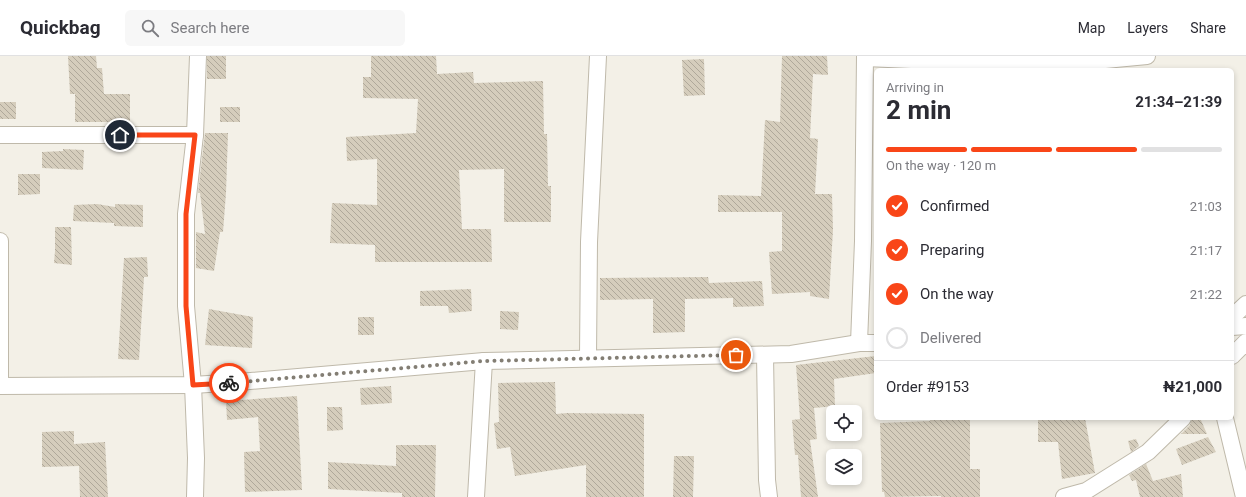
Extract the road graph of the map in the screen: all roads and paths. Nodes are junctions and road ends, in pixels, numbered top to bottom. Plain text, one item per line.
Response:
1 (198, 56) edge
2 (598, 56) edge
3 (1147, 56) edge
4 (865, 57) edge
5 (0, 135) edge
6 (195, 135) junction
7 (0, 241) edge
8 (1246, 304) edge
9 (1234, 315) edge
10 (1246, 326) edge
11 (1234, 328) edge
12 (1246, 342) edge
13 (859, 343) junction
14 (874, 343) edge
15 (1234, 354) edge
16 (765, 355) junction
17 (588, 358) junction
18 (484, 361) junction
19 (193, 385) junction
20 (0, 386) edge
21 (1181, 420) edge
22 (1225, 420) edge
23 (772, 494) edge
24 (195, 497) edge
25 (476, 497) edge
26 (1064, 497) edge
27 (1244, 497) edge

1 - 6 street
2 - 17 street
3 - 4 street
4 - 13 street
5 - 6 street
6 - 19 street
7 - 20 street
8 - 9 street
10 - 11 street
12 - 15 street
13 - 14 street
13 - 16 street
16 - 17 street
16 - 23 street
17 - 18 street
18 - 19 street
18 - 25 street
19 - 20 street
19 - 24 street
21 - 26 street
22 - 27 street

